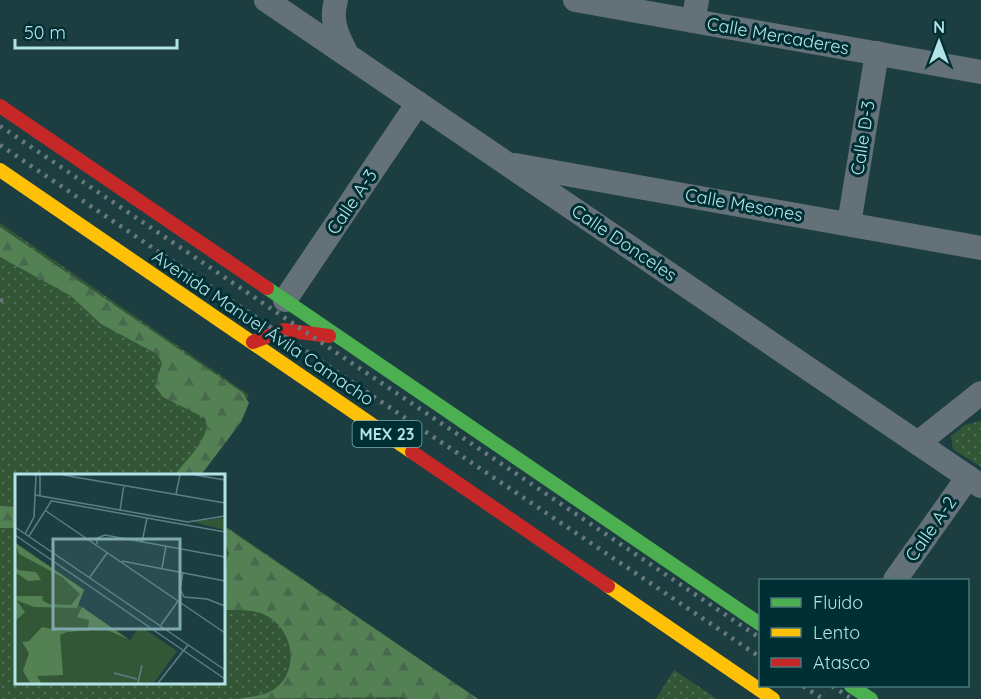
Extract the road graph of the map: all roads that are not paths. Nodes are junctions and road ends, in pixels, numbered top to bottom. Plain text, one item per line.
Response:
1 (266, 0) edge
2 (336, 0) edge
3 (575, 0) edge
4 (695, 10) edge
5 (877, 53) junction
6 (347, 55) junction
7 (981, 72) edge
8 (418, 103) junction
9 (0, 106) edge
10 (507, 164) junction
11 (0, 170) edge
12 (849, 224) junction
13 (981, 248) edge
14 (285, 300) junction
15 (337, 336) junction
16 (253, 342) junction
17 (981, 393) edge
18 (918, 443) junction
19 (974, 481) edge
20 (896, 579) edge
21 (759, 623) edge
22 (853, 687) edge
23 (773, 699) edge
24 (871, 699) edge

1 - 6 street, Calle Donceles
2 - 6 street
3 - 4 street, Calle Mercaderes
4 - 5 street, Calle Mercaderes
5 - 7 street, Calle Mercaderes
5 - 12 street, Calle D-3
6 - 8 street, Calle Donceles
8 - 10 street, Calle Donceles
8 - 14 street, Calle A-3
9 - 14 main road, Avenida Manuel Ávila Camacho / MEX 23
10 - 12 street, Calle Mesones
10 - 18 street, Calle Donceles
11 - 16 main road, Avenida Manuel Ávila Camacho / MEX 23
12 - 13 street, Calle Mesones
14 - 15 main road, Avenida Manuel Ávila Camacho / MEX 23
15 - 16 main road
15 - 21 main road, Avenida Manuel Ávila Camacho / MEX 23
16 - 23 main road, Avenida Manuel Ávila Camacho / MEX 23
17 - 18 street
18 - 19 street, Calle Donceles
19 - 20 street, Calle A-2
22 - 24 main road

